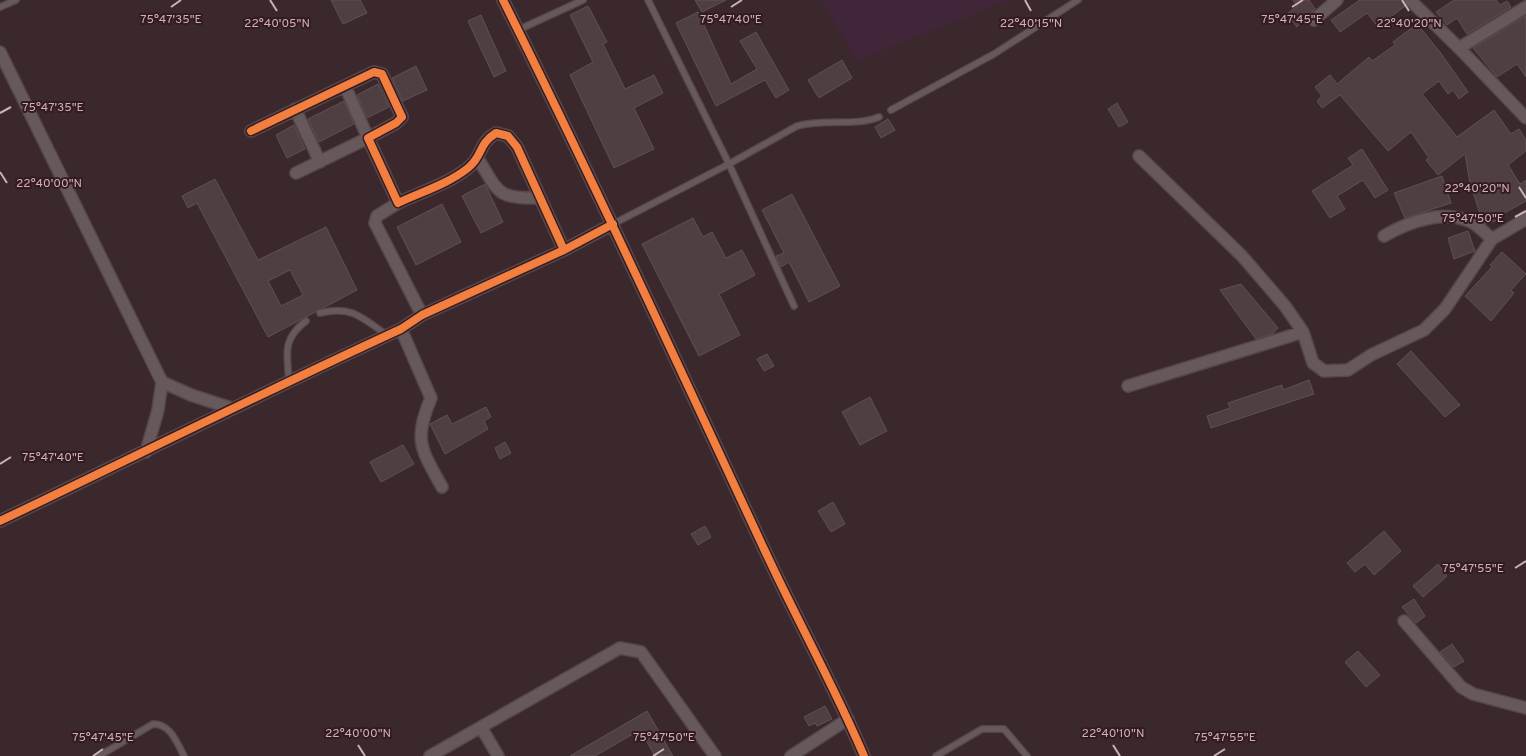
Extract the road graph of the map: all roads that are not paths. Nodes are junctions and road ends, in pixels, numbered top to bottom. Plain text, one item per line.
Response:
1 (16, 0) edge
2 (503, 0) edge
3 (582, 0) edge
4 (648, 0) edge
5 (1078, 0) edge
6 (1337, 0) edge
7 (1410, 0) edge
8 (0, 7) edge
9 (1526, 7) edge
10 (1314, 20) dead end
11 (518, 30) junction
12 (1459, 48) junction
13 (0, 52) edge
14 (345, 86) junction
15 (296, 110) junction
16 (891, 110) dead end
17 (879, 117) dead end
18 (1526, 118) edge
19 (251, 130) dead end
20 (368, 138) junction
21 (1139, 156) dead end
22 (478, 159) junction
23 (320, 162) junction
24 (729, 164) junction
25 (296, 173) dead end
26 (539, 198) junction
27 (398, 203) junction
28 (1526, 219) edge
29 (613, 224) junction
30 (1384, 236) dead end
31 (1492, 239) junction
32 (564, 250) junction
33 (794, 306) dead end
34 (320, 313) dead end
35 (422, 315) junction
36 (306, 321) dead end
37 (401, 329) junction
38 (1303, 332) junction
39 (387, 336) junction
40 (289, 381) junction
41 (162, 382) junction
42 (1128, 386) dead end
43 (231, 408) junction
44 (146, 452) junction
45 (442, 487) dead end
46 (0, 521) edge
47 (1404, 621) dead end
48 (1526, 708) edge
49 (848, 719) junction
50 (481, 727) junction
51 (100, 756) edge
52 (184, 756) edge
53 (430, 756) edge
54 (498, 756) edge
55 (715, 756) edge
56 (791, 756) edge
57 (864, 756) edge
58 (936, 756) edge
59 (1027, 756) edge

1 - 8 lane
2 - 11 street
3 - 11 lane
4 - 24 lane
5 - 16 lane
6 - 10 street
7 - 12 street
9 - 12 street
11 - 29 street
12 - 18 street
13 - 41 street
14 - 15 street
14 - 20 street
14 - 20 street
15 - 19 street
15 - 23 street
17 - 24 lane
20 - 23 street
20 - 27 street
21 - 38 street
22 - 26 street
22 - 26 street
22 - 27 street
23 - 25 street
24 - 29 lane
24 - 33 lane
26 - 32 street
27 - 35 street
28 - 31 street
29 - 32 street
29 - 49 street
30 - 31 street
31 - 38 street
32 - 35 street
34 - 39 lane
35 - 37 street
36 - 40 lane
37 - 39 street
37 - 45 street
38 - 42 street
39 - 40 street
40 - 43 street
41 - 43 street
41 - 44 street
43 - 44 street
44 - 46 street
47 - 48 street
49 - 56 street
49 - 57 street
50 - 53 street
50 - 54 street
50 - 55 street
51 - 52 lane
58 - 59 lane

